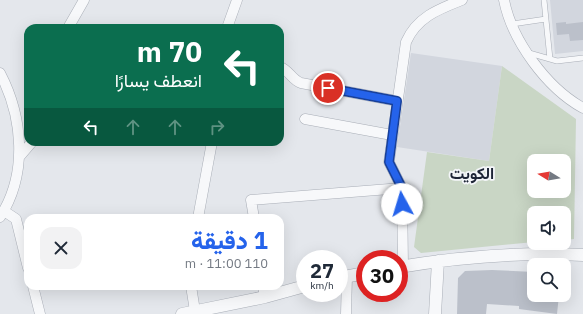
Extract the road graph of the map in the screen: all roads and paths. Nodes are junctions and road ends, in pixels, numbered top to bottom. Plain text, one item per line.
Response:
1 (84, 0) edge
2 (237, 0) edge
3 (462, 0) edge
4 (504, 0) edge
5 (544, 0) edge
6 (442, 4) edge
7 (546, 19) junction
8 (70, 24) edge
9 (229, 24) edge
10 (512, 24) junction
11 (526, 52) junction
12 (583, 58) edge
13 (550, 59) junction
14 (284, 69) edge
15 (0, 73) edge
16 (397, 101) junction
17 (583, 108) edge
18 (305, 119) dead end
19 (392, 136) junction
20 (29, 146) edge
21 (211, 146) edge
22 (20, 156) junction
23 (402, 188) junction
24 (1, 213) edge
25 (199, 214) edge
26 (254, 214) edge
27 (401, 250) edge
28 (24, 252) edge
29 (583, 255) edge
30 (438, 261) junction
31 (408, 266) edge
32 (296, 287) edge
33 (284, 289) edge
34 (34, 290) edge
35 (192, 290) edge
36 (278, 290) edge
37 (264, 292) edge
38 (345, 302) edge
39 (195, 311) junction
40 (40, 314) edge
41 (182, 314) edge
42 (346, 314) edge
43 (435, 314) edge

1 - 8 street
2 - 9 street
3 - 6 street
4 - 10 street
5 - 7 lane
6 - 16 street
7 - 10 lane
7 - 13 lane
10 - 11 street
11 - 13 lane
11 - 17 street
12 - 13 lane
14 - 16 street
15 - 22 street
16 - 19 street
18 - 19 street
19 - 23 street
20 - 22 street
21 - 25 street
22 - 24 street
23 - 26 street
23 - 27 street
24 - 28 street
29 - 30 street
30 - 31 street
30 - 43 street
32 - 33 street
34 - 40 street
35 - 39 street
36 - 37 street
37 - 39 street
38 - 42 street
39 - 41 street

